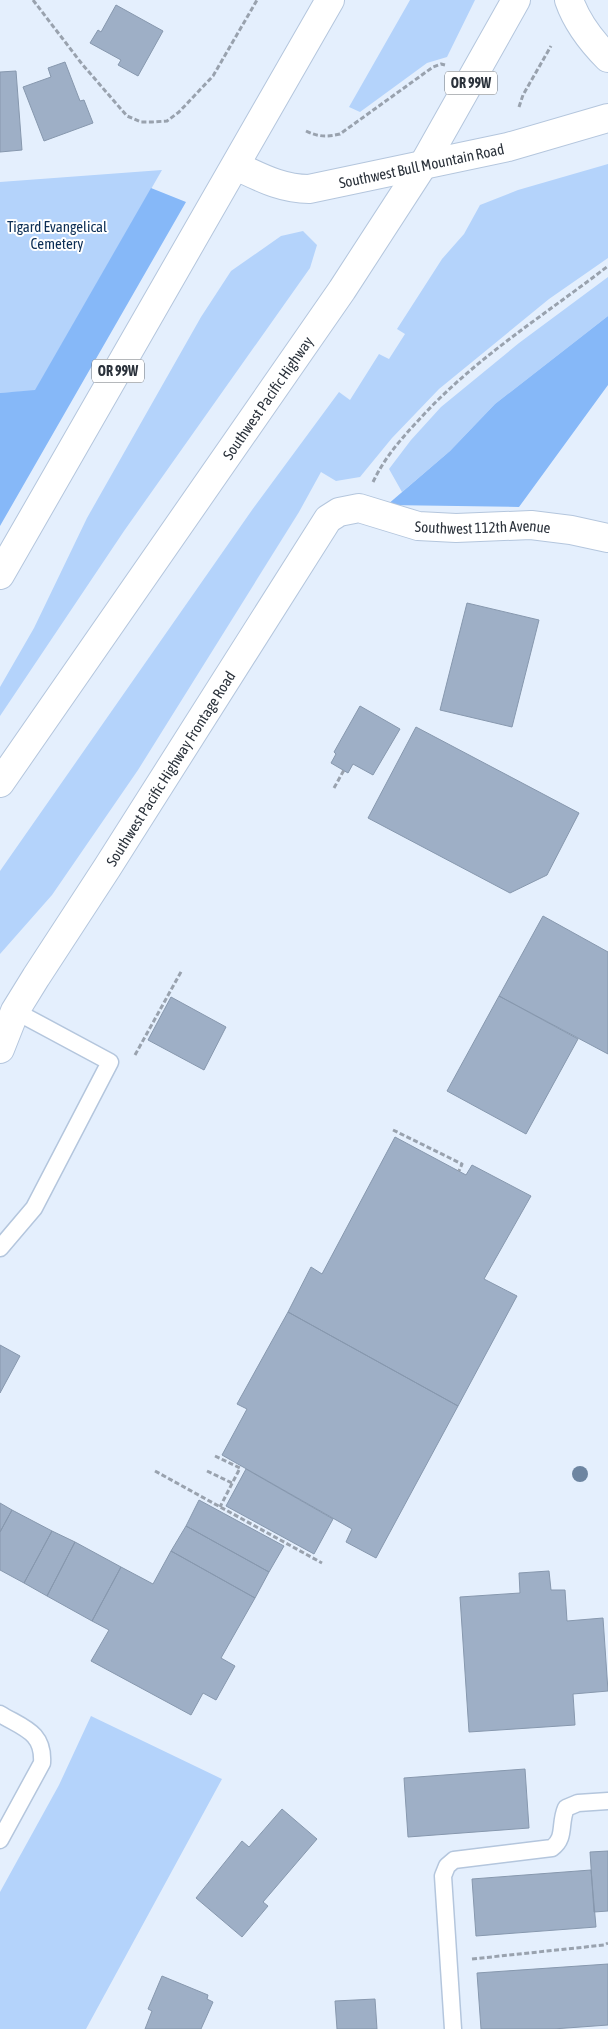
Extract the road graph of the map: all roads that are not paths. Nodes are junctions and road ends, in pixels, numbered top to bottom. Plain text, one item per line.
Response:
1 (330, 0) edge
2 (516, 0) edge
3 (569, 0) edge
4 (608, 58) edge
5 (608, 118) edge
6 (423, 165) junction
7 (236, 166) junction
8 (359, 508) joint
9 (608, 538) edge
10 (0, 575) edge
11 (0, 783) edge
12 (15, 1011) junction
13 (0, 1049) edge
14 (0, 1248) edge
15 (0, 1714) edge
16 (608, 1801) edge
17 (0, 1840) edge
18 (453, 2029) edge

1 - 7 main road, OR 99W
2 - 6 main road, Southwest Pacific Highway / OR 99W
3 - 4 main road
5 - 6 main road, Southwest Bull Mountain Road
6 - 7 main road, Southwest Bull Mountain Road
6 - 11 main road, Southwest Pacific Highway / OR 99W
7 - 10 main road, OR 99W
8 - 9 main road, Southwest 112th Avenue
8 - 12 main road, Southwest Pacific Highway Frontage Road
12 - 13 main road, Southwest Pacific Highway Frontage Road
12 - 14 lane
15 - 17 lane
16 - 18 lane

